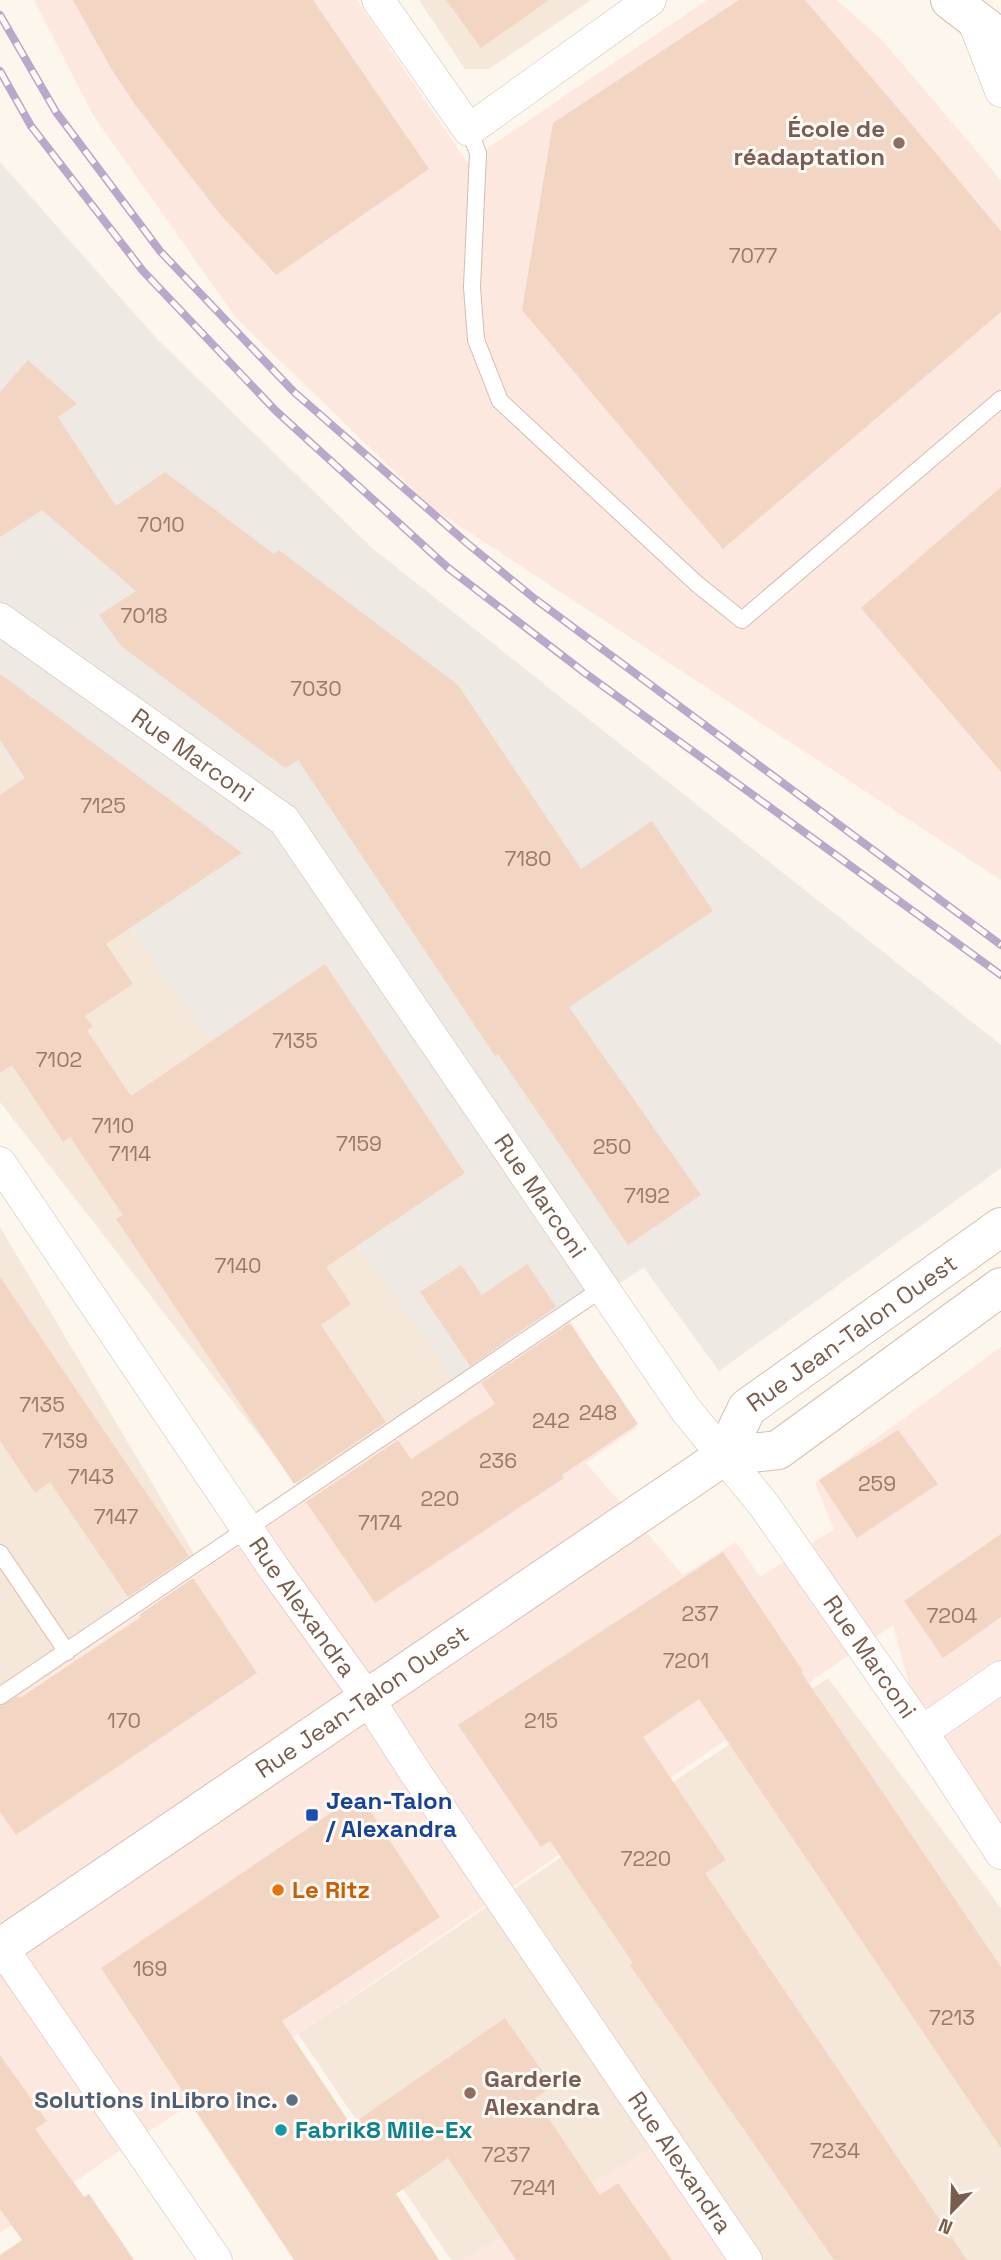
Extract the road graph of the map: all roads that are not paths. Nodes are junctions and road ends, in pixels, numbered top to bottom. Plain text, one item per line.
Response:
1 (378, 0) edge
2 (650, 0) edge
3 (975, 19) edge
4 (1001, 91) edge
5 (469, 130) junction
6 (1001, 399) edge
7 (0, 619) edge
8 (0, 1163) edge
9 (1001, 1227) edge
10 (1001, 1287) edge
11 (603, 1288) junction
12 (724, 1456) junction
13 (247, 1529) junction
14 (0, 1553) edge
15 (67, 1652) junction
16 (1001, 1677) edge
17 (0, 1696) edge
18 (368, 1699) junction
19 (922, 1732) junction
20 (1001, 1853) edge
21 (0, 1947) edge
22 (216, 2260) edge
23 (746, 2260) edge

1 - 5 street
2 - 5 street
3 - 4 street
5 - 6 lane
7 - 11 street, Rue Marconi
8 - 13 street, Rue Alexandra
9 - 12 main road, Rue Jean-Talon Ouest
10 - 12 main road, Rue Jean-Talon Ouest
11 - 12 street, Rue Marconi
11 - 13 lane
12 - 18 main road, Rue Jean-Talon Ouest
12 - 19 street, Rue Marconi
13 - 15 lane
13 - 18 street, Rue Alexandra
14 - 15 lane
15 - 17 lane
16 - 19 street
18 - 21 main road, Rue Jean-Talon Ouest
18 - 23 street, Rue Alexandra
19 - 20 street, Rue Marconi
21 - 22 street

